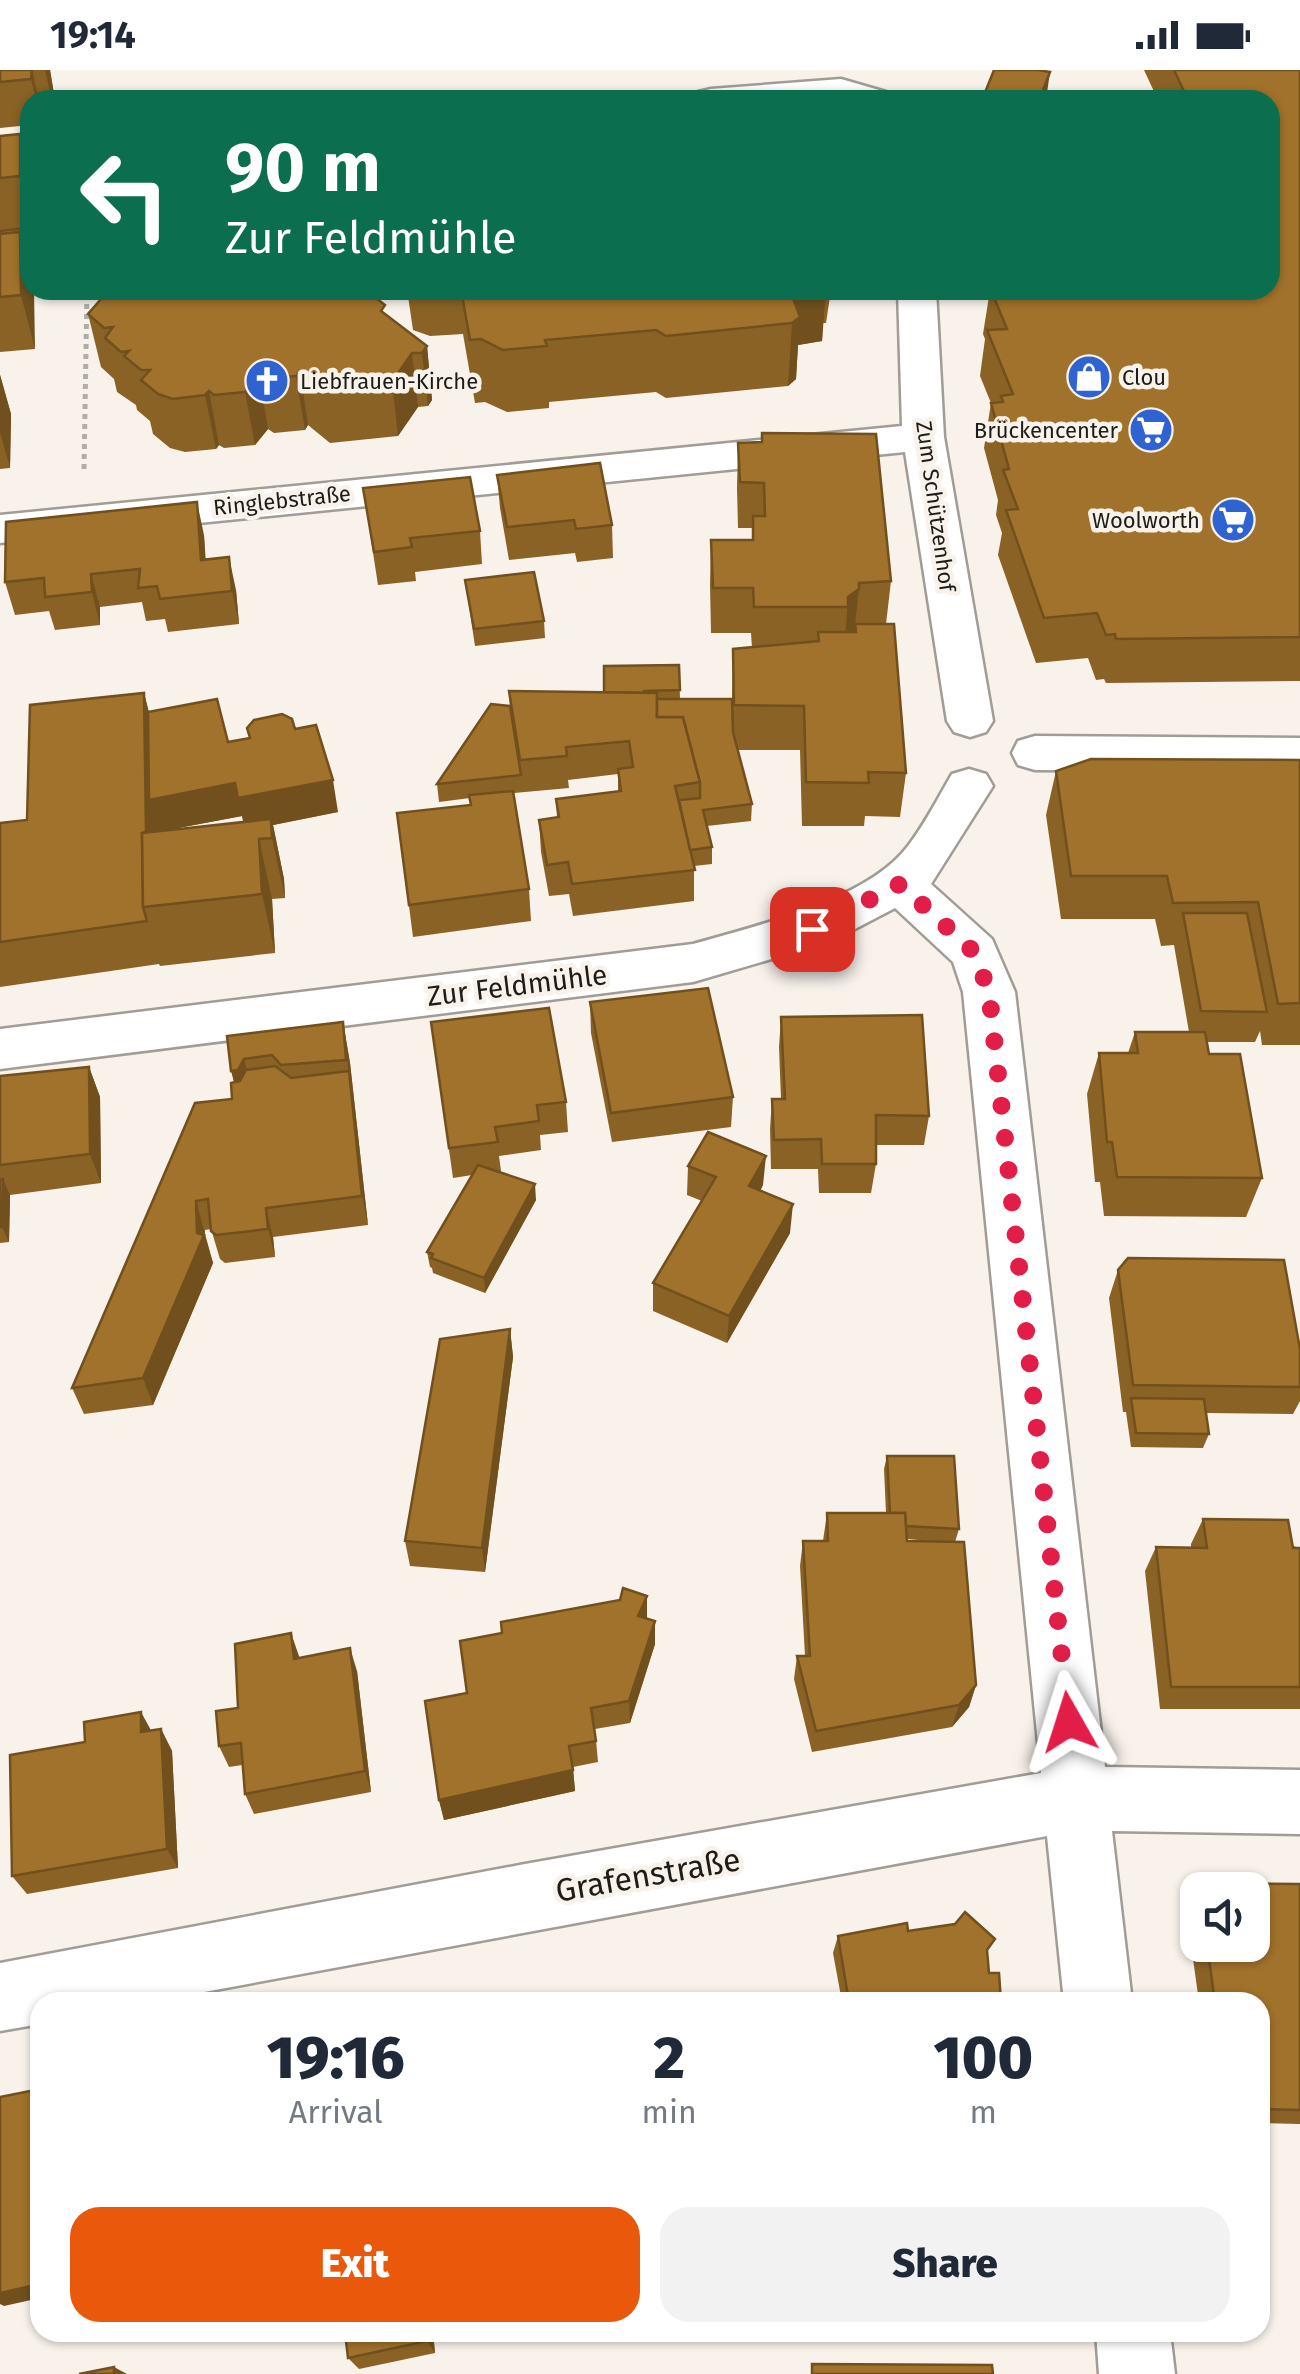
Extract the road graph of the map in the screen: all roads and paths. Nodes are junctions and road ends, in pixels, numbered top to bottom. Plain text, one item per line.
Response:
1 (87, 300) edge
2 (917, 300) edge
3 (923, 436) junction
4 (83, 520) junction
5 (0, 529) edge
6 (970, 721) junction
7 (1035, 753) junction
8 (1300, 755) edge
9 (969, 786) junction
10 (900, 884) junction
11 (0, 1049) edge
12 (1077, 1799) junction
13 (1300, 1802) edge
14 (1097, 1992) edge
15 (0, 1997) edge
16 (1134, 2342) edge
17 (1137, 2374) edge

1 - 4 path
2 - 3 street, Zum Schützenhof
3 - 4 street, Ringlebstraße
3 - 6 street, Zum Schützenhof
4 - 5 street, Ringlebstraße
6 - 7 street
6 - 9 street
7 - 8 street
7 - 9 street
9 - 10 street, Zur Feldmühle
10 - 11 street, Zur Feldmühle
10 - 12 street
12 - 13 street, Grafenstraße
12 - 14 street
12 - 15 street, Grafenstraße
16 - 17 street

